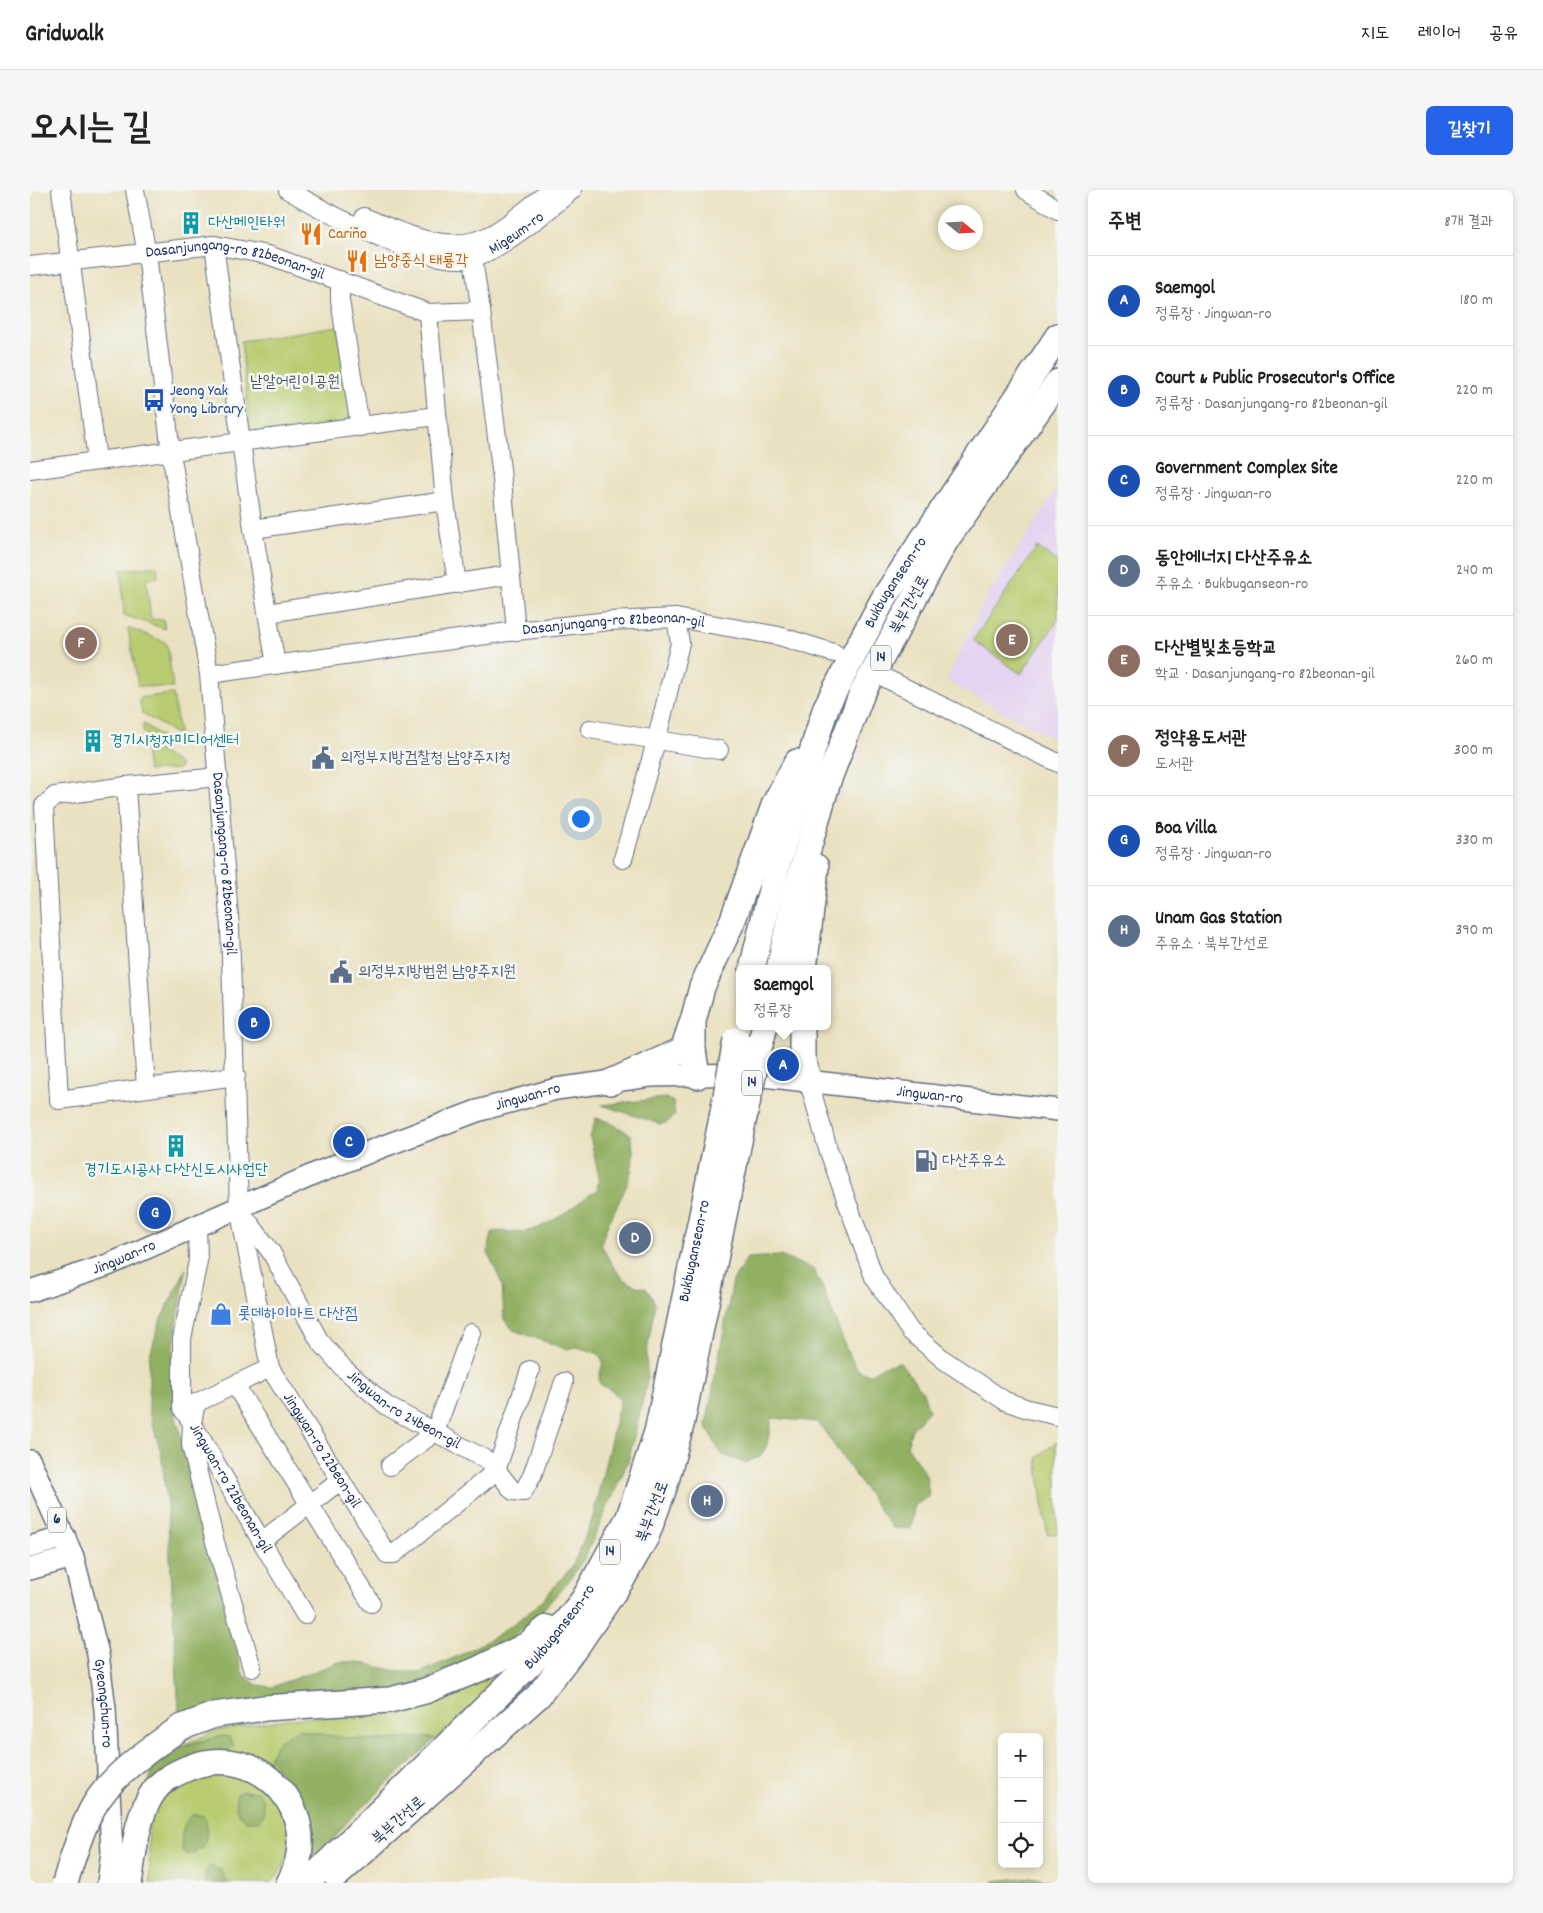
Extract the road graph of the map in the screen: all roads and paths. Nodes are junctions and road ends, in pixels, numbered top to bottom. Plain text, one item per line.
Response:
1 (61, 190) edge
2 (135, 190) edge
3 (288, 190) edge
4 (312, 190) edge
5 (552, 190) edge
6 (572, 190) edge
7 (1026, 190) edge
8 (1058, 209) edge
9 (214, 245) junction
10 (472, 250) junction
11 (147, 254) junction
12 (70, 260) junction
13 (30, 266) edge
14 (340, 280) junction
15 (481, 311) junction
16 (428, 313) junction
17 (1058, 336) edge
18 (1058, 382) edge
19 (436, 416) junction
20 (360, 427) junction
21 (242, 442) junction
22 (171, 453) junction
23 (97, 460) junction
24 (30, 470) edge
25 (444, 500) junction
26 (253, 529) junction
27 (509, 575) junction
28 (457, 584) junction
29 (268, 613) junction
30 (676, 618) junction
31 (516, 631) junction
32 (834, 653) dead end
33 (276, 665) junction
34 (209, 674) junction
35 (887, 679) dead end
36 (826, 707) junction
37 (590, 729) dead end
38 (657, 738) junction
39 (719, 750) dead end
40 (1058, 763) edge
41 (219, 777) junction
42 (828, 781) junction
43 (126, 786) junction
44 (623, 859) dead end
45 (753, 965) edge
46 (779, 965) edge
47 (805, 965) edge
48 (693, 1021) junction
49 (802, 1030) edge
50 (738, 1033) edge
51 (762, 1035) edge
52 (236, 1076) junction
53 (697, 1076) junction
54 (611, 1082) junction
55 (809, 1082) junction
56 (146, 1088) junction
57 (1058, 1110) edge
58 (732, 1120) junction
59 (239, 1208) junction
60 (197, 1226) junction
61 (30, 1291) edge
62 (471, 1333) dead end
63 (270, 1368) junction
64 (530, 1370) dead end
65 (564, 1382) dead end
66 (236, 1385) junction
67 (1058, 1416) edge
68 (192, 1423) junction
69 (434, 1432) junction
70 (30, 1461) edge
71 (390, 1466) dead end
72 (496, 1471) junction
73 (341, 1480) junction
74 (310, 1505) junction
75 (65, 1537) junction
76 (262, 1541) junction
77 (30, 1547) edge
78 (73, 1557) junction
79 (30, 1568) edge
80 (584, 1599) junction
81 (371, 1603) dead end
82 (305, 1615) dead end
83 (252, 1668) dead end
84 (406, 1816) junction
85 (112, 1852) junction
86 (65, 1883) edge
87 (108, 1883) edge
88 (123, 1883) edge
89 (129, 1883) edge
90 (289, 1883) edge
91 (306, 1883) edge
92 (328, 1883) edge
93 (355, 1883) edge

1 - 12 street
2 - 11 street
3 - 10 street, Migeum-ro
4 - 10 street, Migeum-ro
5 - 10 street, Migeum-ro
6 - 10 street, Migeum-ro
7 - 8 street
9 - 11 street, Dasanjungang-ro 82beonan-gil
9 - 14 street, Dasanjungang-ro 82beonan-gil
9 - 21 street
10 - 15 street
11 - 12 street
11 - 22 street, Dasanjungang-ro 82beonan-gil
12 - 13 street
12 - 23 street
14 - 16 street, Dasanjungang-ro 82beonan-gil
14 - 20 street
15 - 16 street, Dasanjungang-ro 82beonan-gil
15 - 27 street, Dasanjungang-ro 82beonan-gil
16 - 19 street
17 - 36 highway, Bukbuganseon-ro / 14
18 - 42 highway, 북부간선로 / 14
19 - 20 street
19 - 25 street
20 - 21 street
21 - 22 street
21 - 26 street
22 - 23 street
22 - 34 street, Dasanjungang-ro 82beonan-gil
23 - 24 street
25 - 26 street
25 - 28 street
26 - 29 street
27 - 28 street
27 - 31 street, Dasanjungang-ro 82beonan-gil
28 - 29 street
29 - 33 street
30 - 31 street, Dasanjungang-ro 82beonan-gil
30 - 32 street, Dasanjungang-ro 82beonan-gil
30 - 38 street
31 - 33 street
33 - 34 street
34 - 41 street, Dasanjungang-ro 82beonan-gil
35 - 40 street
36 - 45 highway, Bukbuganseon-ro / 14
36 - 48 highway
37 - 38 street
38 - 39 street
38 - 44 street
41 - 43 street
41 - 52 street, Dasanjungang-ro 82beonan-gil
42 - 46 highway, 북부간선로 / 14
42 - 47 highway
43 - 56 street
43 - 56 street
48 - 53 highway
48 - 54 highway
49 - 55 highway
50 - 58 highway, 14, bridge
51 - 58 highway, 북부간선로 / 14, bridge
52 - 56 street
52 - 59 street, Dasanjungang-ro 82beonan-gil
53 - 54 main road, Jingwan-ro
53 - 55 main road, Jingwan-ro
54 - 59 main road, Jingwan-ro
55 - 57 main road, Jingwan-ro
55 - 67 street
58 - 80 highway, Bukbuganseon-ro / 14
58 - 84 highway, 북부간선로 / 14
59 - 60 main road, Jingwan-ro
59 - 63 street, Jingwan-ro 22beon-gil
59 - 69 street, Jingwan-ro 24beon-gil
60 - 61 main road, Jingwan-ro
60 - 68 street
62 - 69 street
63 - 66 street, Jingwan-ro 22beonan-gil
63 - 73 street, Jingwan-ro 22beon-gil
64 - 72 street
65 - 72 street, Jingwan-ro 24beon-gil
66 - 68 street, Jingwan-ro 22beonan-gil
66 - 74 street
68 - 76 street, Jingwan-ro 22beonan-gil
68 - 83 street
69 - 71 street
69 - 72 street, Jingwan-ro 24beon-gil
70 - 75 main road, 6
72 - 73 street, Jingwan-ro 22beon-gil
73 - 74 street
74 - 76 street
74 - 81 street
75 - 77 main road, 6
75 - 78 main road, 6
76 - 82 street, Jingwan-ro 22beonan-gil
78 - 79 main road
78 - 85 main road, Gyeongchun-ro
80 - 86 highway, bridge
80 - 91 highway, Bukbuganseon-ro / 14
84 - 92 highway, 북부간선로 / 14
84 - 93 highway
85 - 87 main road, Gyeongchun-ro
85 - 88 main road, Gyeongchun-ro
89 - 90 highway

